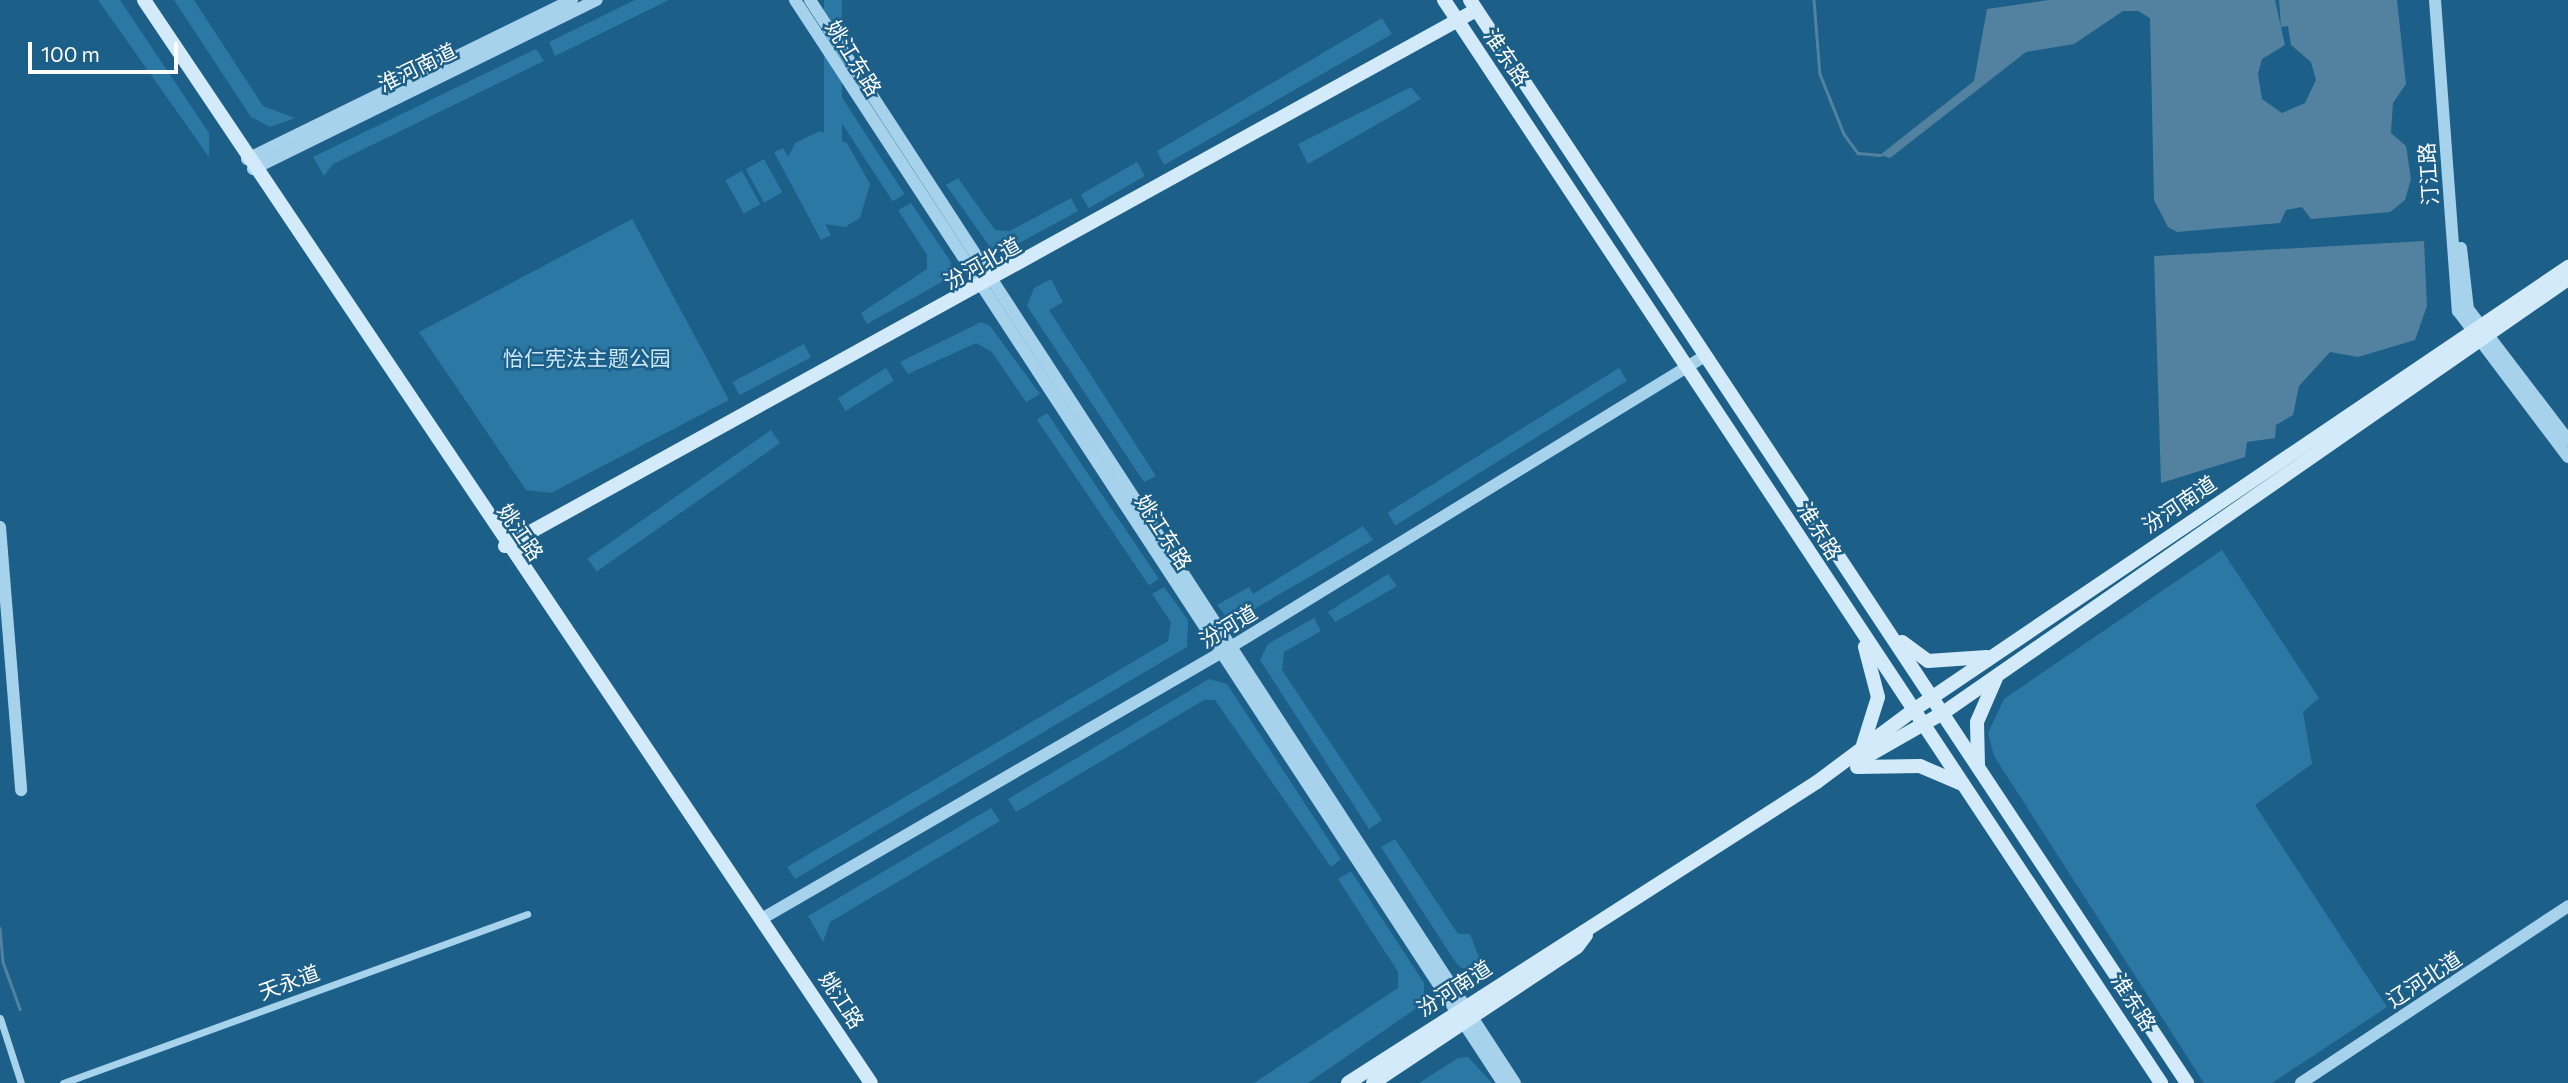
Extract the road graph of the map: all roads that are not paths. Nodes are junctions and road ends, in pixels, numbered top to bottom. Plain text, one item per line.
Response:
1 (144, 0) edge
2 (572, 0) edge
3 (597, 0) edge
4 (795, 0) edge
5 (810, 0) edge
6 (1444, 0) edge
7 (2435, 0) edge
8 (2443, 0) edge
9 (1473, 5) edge
10 (1458, 21) junction
11 (250, 164) junction
12 (2568, 267) edge
13 (2568, 279) edge
14 (985, 286) junction
15 (2479, 331) junction
16 (1705, 356) junction
17 (1689, 367) junction
18 (2568, 440) edge
19 (2568, 457) edge
20 (0, 527) edge
21 (505, 546) junction
22 (1887, 627) junction
23 (1858, 630) junction
24 (1225, 650) junction
25 (1992, 656) junction
26 (2003, 670) junction
27 (1932, 697) junction
28 (1915, 709) junction
29 (1943, 713) junction
30 (1925, 724) junction
31 (1857, 753) junction
32 (1978, 767) junction
33 (1842, 770) junction
34 (1817, 782) junction
35 (1962, 784) junction
36 (21, 790) dead end
37 (2568, 906) edge
38 (527, 914) dead end
39 (763, 918) junction
40 (1463, 1015) junction
41 (0, 1018) edge
42 (21, 1083) edge
43 (63, 1083) edge
44 (871, 1083) edge
45 (1348, 1083) edge
46 (1373, 1083) edge
47 (1503, 1083) edge
48 (1514, 1083) edge
49 (2161, 1083) edge
50 (2187, 1083) edge
51 (2301, 1083) edge

1 - 11 main road, 姚江路
2 - 11 street, 淮河南道
3 - 11 street, 淮河南道
4 - 14 street, 姚江东路
5 - 14 street, 姚江东路
6 - 10 main road, 淮东路
7 - 15 street, 汀江路
8 - 15 street, 汀江路
9 - 10 main road, 汾河北道
9 - 16 main road, 淮东路
10 - 14 main road, 汾河北道
10 - 17 main road, 淮东路
11 - 21 main road, 姚江路
12 - 15 main road, 汾河南道
13 - 15 main road, 汾河南道
14 - 21 main road, 汾河北道
14 - 24 street, 姚江东路
15 - 18 street
15 - 19 street
15 - 25 main road, 汾河南道
15 - 26 main road, 汾河南道
16 - 17 street, 汾河道
16 - 22 main road, 淮东路
17 - 23 main road, 淮东路
17 - 24 street, 汾河道
20 - 36 street
21 - 39 main road, 姚江路
22 - 25 main road
22 - 27 main road, 淮东路
23 - 28 main road, 淮东路
23 - 31 main road
24 - 39 street, 汾河道
24 - 40 street, 姚江东路
25 - 27 main road, 汾河南道
26 - 29 main road, 汾河南道
26 - 32 main road
27 - 28 main road, 汾河南道
27 - 29 main road, 淮东路
28 - 30 main road, 淮东路
28 - 31 main road, 汾河南道
29 - 30 main road, 汾河南道
29 - 32 main road, 淮东路
30 - 33 main road, 汾河南道
30 - 35 main road, 淮东路
31 - 34 main road, 汾河南道
32 - 50 main road, 淮东路
33 - 34 main road, 汾河南道
33 - 35 main road
34 - 40 main road, 汾河南道
35 - 49 main road, 淮东路
37 - 51 street, 辽河北道
38 - 43 street, 天永道
39 - 44 main road, 姚江路
40 - 45 main road, 汾河南道
40 - 46 main road, 汾河南道
40 - 47 street, 姚江东路
40 - 48 street, 姚江东路
41 - 42 street

